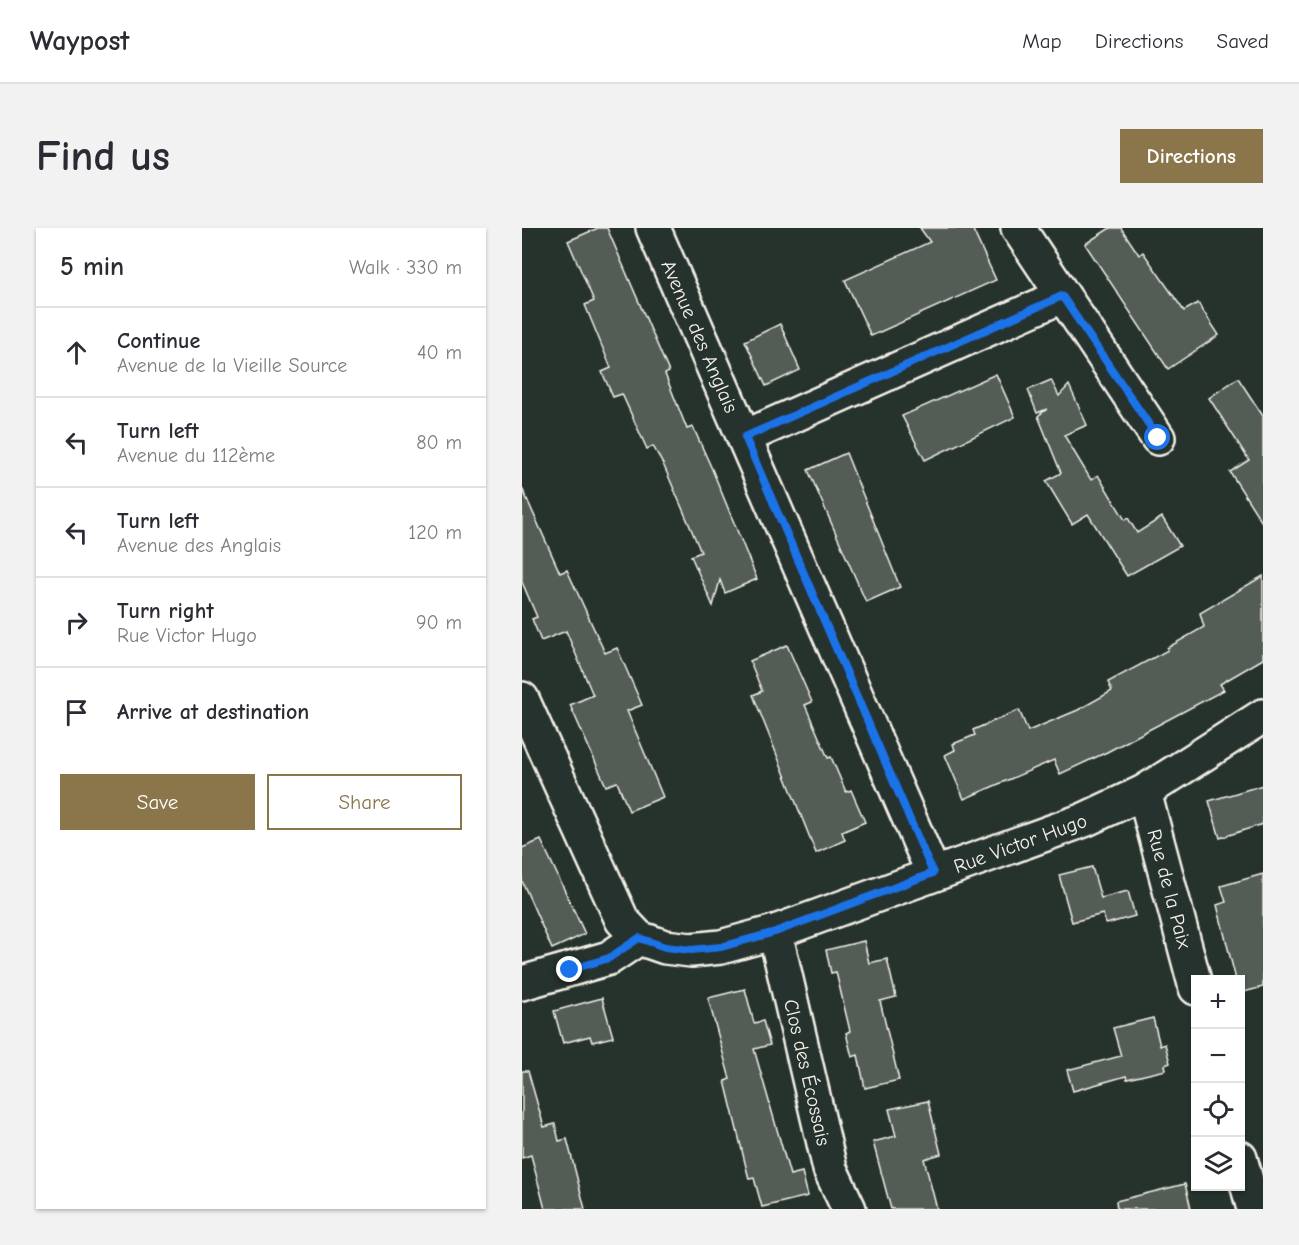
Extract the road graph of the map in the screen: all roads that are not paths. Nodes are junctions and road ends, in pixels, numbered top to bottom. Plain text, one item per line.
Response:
1 (653, 228) edge
2 (1018, 228) edge
3 (1062, 296) junction
4 (745, 437) junction
5 (1158, 438) dead end
6 (522, 699) edge
7 (1263, 716) edge
8 (1144, 792) junction
9 (933, 873) junction
10 (775, 932) junction
11 (639, 938) junction
12 (1193, 975) edge
13 (522, 983) edge
14 (1245, 1176) edge
15 (849, 1209) edge
16 (1254, 1209) edge

1 - 4 street, Avenue des Anglais
2 - 3 street
3 - 4 street
3 - 5 street
4 - 9 street, Avenue des Anglais
6 - 11 street
7 - 8 street, Rue Victor Hugo
8 - 9 street, Rue Victor Hugo
8 - 12 street, Rue de la Paix
9 - 10 street, Rue Victor Hugo
10 - 11 street, Rue Victor Hugo
10 - 15 street, Clos des Écossais
11 - 13 street
14 - 16 street

